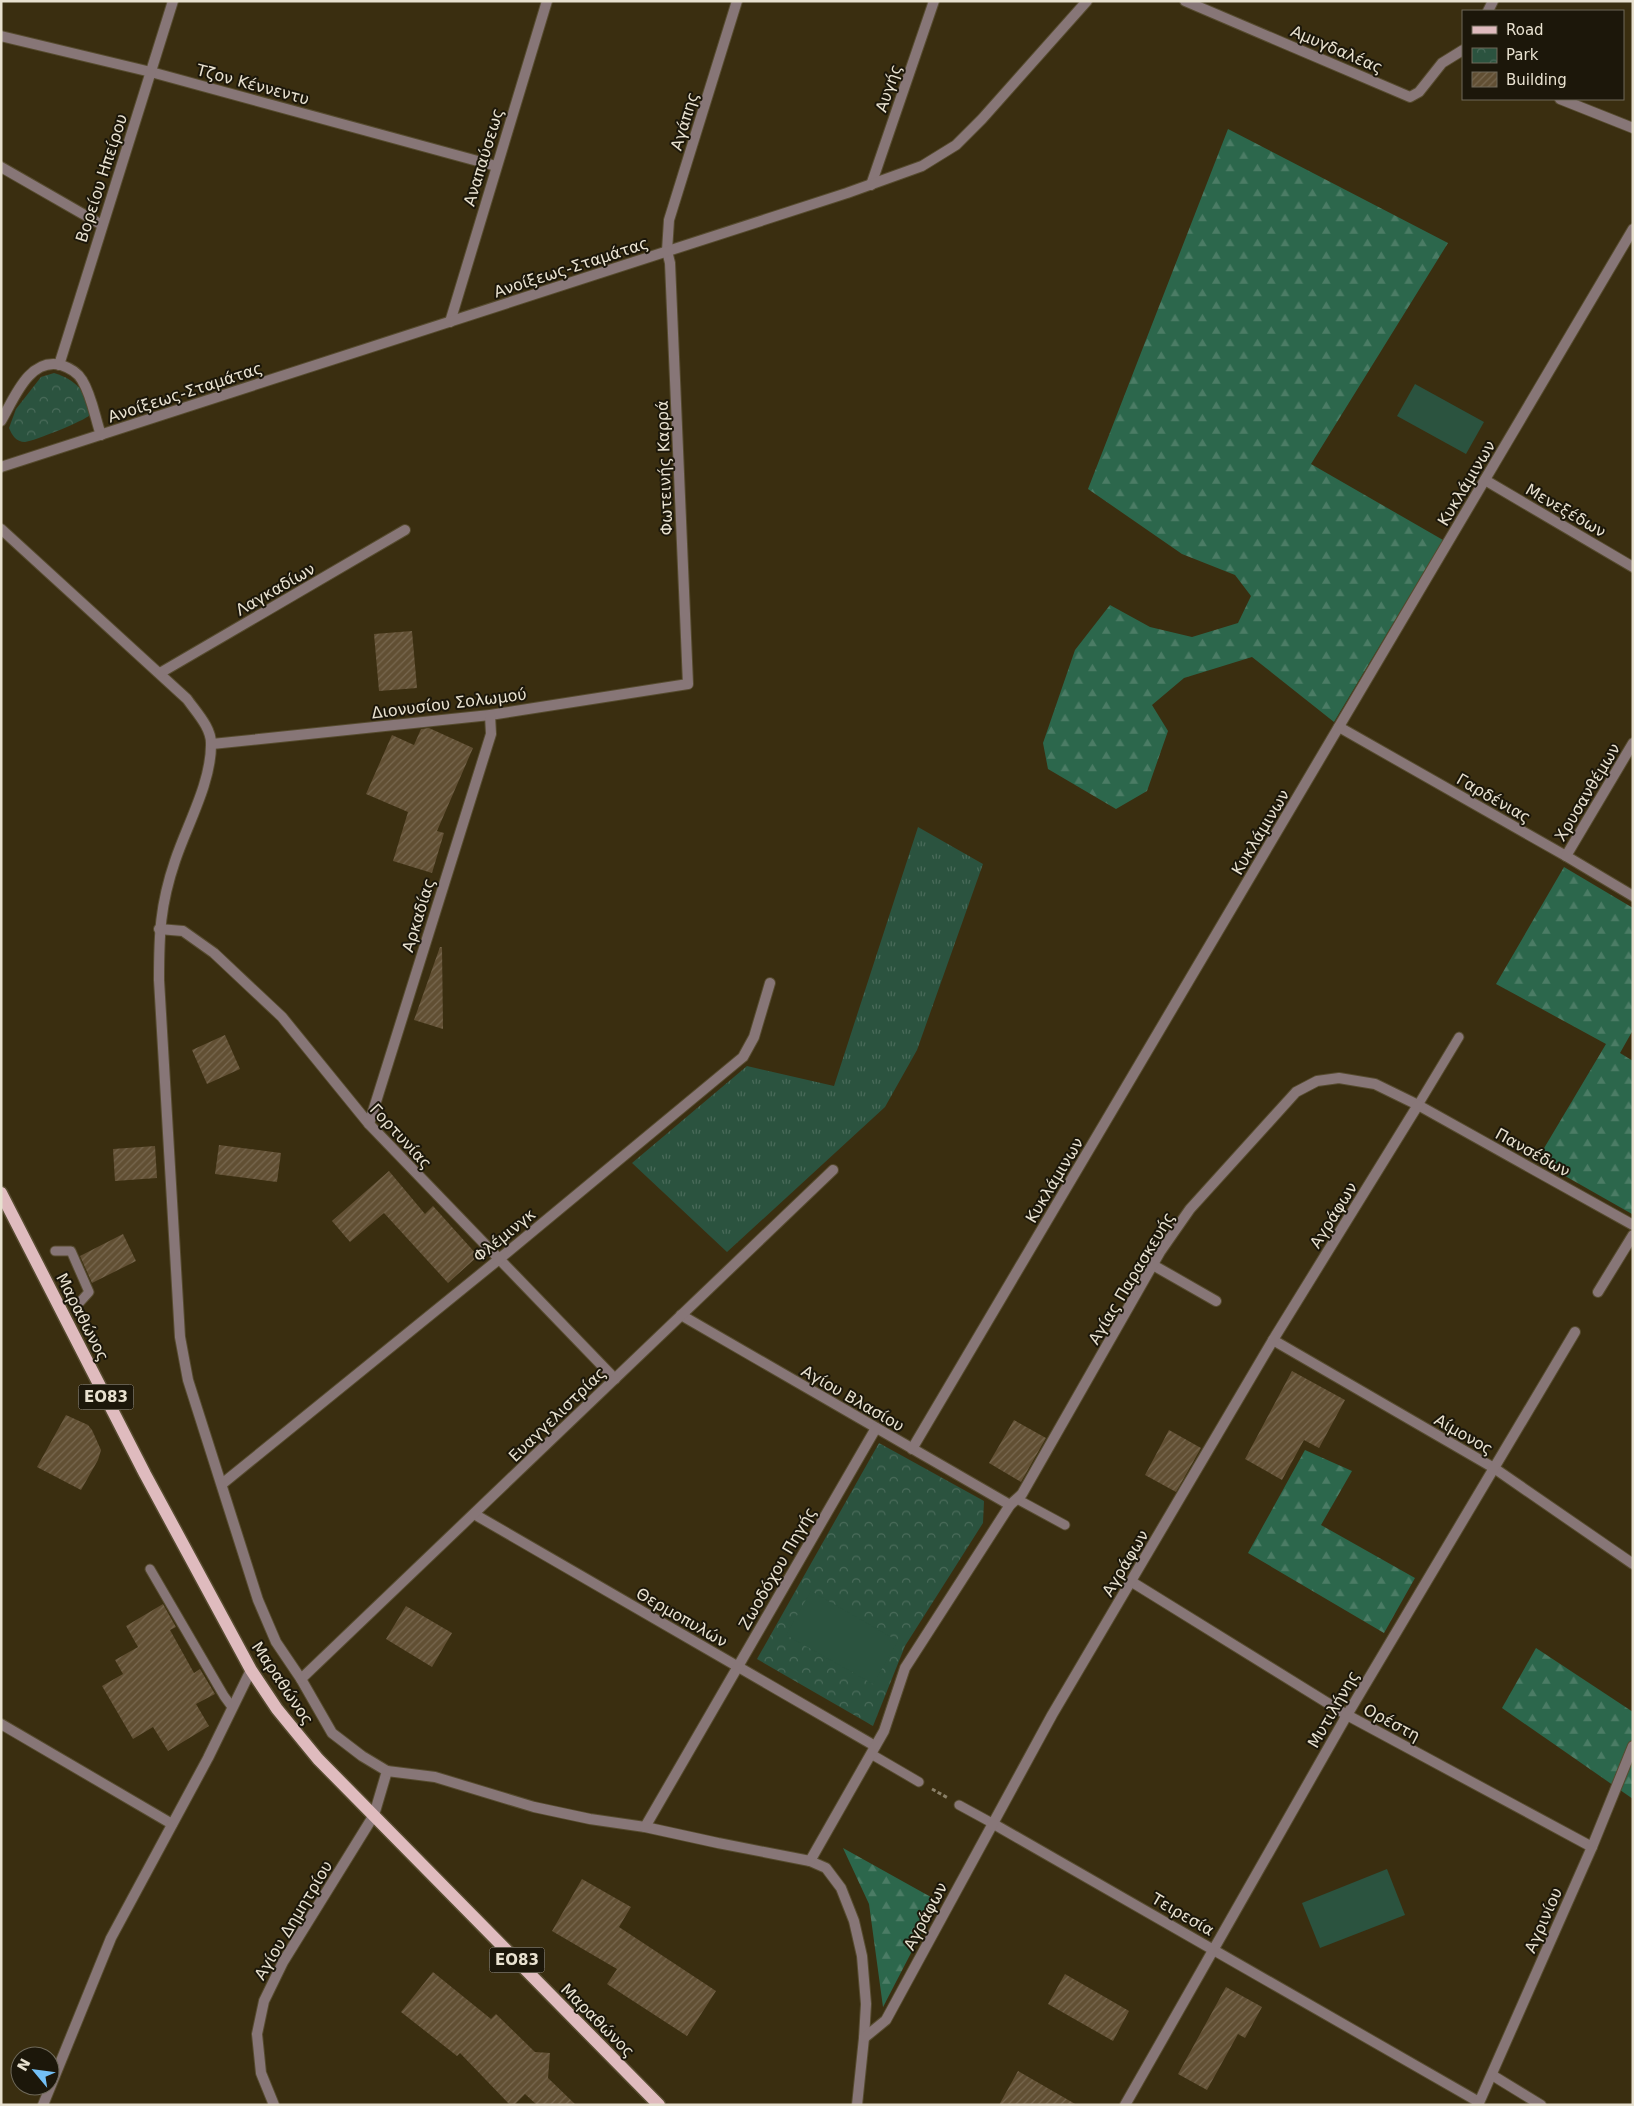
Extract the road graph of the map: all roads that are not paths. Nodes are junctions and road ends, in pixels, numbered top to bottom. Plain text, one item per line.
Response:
1 (173, 1) edge
2 (547, 1) edge
3 (737, 1) edge
4 (934, 1) edge
5 (1080, 1) edge
6 (1087, 1) edge
7 (1185, 1) edge
8 (1076, 12) junction
9 (1, 36) edge
10 (1462, 51) edge
11 (151, 72) junction
12 (1563, 100) edge
13 (1633, 128) edge
14 (496, 166) junction
15 (1, 167) edge
16 (871, 185) junction
17 (102, 225) junction
18 (1633, 229) edge
19 (667, 251) junction
20 (450, 322) junction
21 (59, 365) junction
22 (1, 420) edge
23 (101, 435) junction
24 (2, 464) edge
25 (1485, 480) junction
26 (1, 529) edge
27 (406, 530) dead end
28 (1633, 567) edge
29 (160, 673) junction
30 (688, 684) joint
31 (490, 715) junction
32 (1339, 727) junction
33 (1633, 743) edge
34 (212, 744) junction
35 (1566, 856) junction
36 (1633, 896) edge
37 (159, 929) junction
38 (770, 983) dead end
39 (1459, 1037) dead end
40 (1418, 1105) junction
41 (368, 1124) junction
42 (833, 1170) dead end
43 (1, 1192) edge
44 (1633, 1225) edge
45 (1633, 1235) edge
46 (55, 1251) dead end
47 (498, 1260) junction
48 (1153, 1265) junction
49 (1598, 1292) dead end
50 (1216, 1301) dead end
51 (80, 1302) dead end
52 (681, 1315) junction
53 (1575, 1332) dead end
54 (1273, 1340) junction
55 (615, 1379) junction
56 (876, 1428) junction
57 (912, 1449) junction
58 (1494, 1468) junction
59 (222, 1484) junction
60 (1013, 1502) junction
61 (474, 1514) junction
62 (1065, 1525) dead end
63 (1633, 1564) edge
64 (150, 1569) dead end
65 (1132, 1582) junction
66 (738, 1666) junction
67 (251, 1670) junction
68 (302, 1679) junction
69 (232, 1707) junction
70 (1347, 1714) junction
71 (1, 1724) edge
72 (1633, 1746) edge
73 (873, 1750) junction
74 (387, 1770) junction
75 (919, 1782) road end
76 (959, 1805) road end
77 (374, 1815) junction
78 (992, 1823) junction
79 (172, 1824) junction
80 (645, 1827) junction
81 (1592, 1847) junction
82 (810, 1861) junction
83 (1215, 1950) junction
84 (864, 2038) junction
85 (1492, 2075) junction
86 (1478, 2104) edge
87 (43, 2105) edge
88 (274, 2105) edge
89 (659, 2105) edge
90 (856, 2105) edge
91 (1125, 2105) edge
92 (1541, 2105) edge

1 - 11 street, Βορείου Ηπείρου
2 - 14 street, Αναπαύσεως
3 - 19 street, Αγάπης
4 - 16 street, Αυγής
5 - 8 street
6 - 8 street, Ανοίξεως-Σταμάτας
7 - 10 street, Αμυγδαλέας
8 - 16 street, Ανοίξεως-Σταμάτας
9 - 11 street, Τζον Κέννεντυ
11 - 14 street, Τζον Κέννεντυ
11 - 17 street, Βορείου Ηπείρου
12 - 13 street
14 - 20 street, Αναπαύσεως
15 - 17 street
16 - 19 street, Ανοίξεως-Σταμάτας
17 - 21 street, Βορείου Ηπείρου
18 - 25 street, Κυκλάμινων
19 - 20 street, Ανοίξεως-Σταμάτας
19 - 30 street, Φωτεινής Καρρά
20 - 23 street, Ανοίξεως-Σταμάτας
21 - 22 street
21 - 23 street
23 - 24 street, Ανοίξεως-Σταμάτας
25 - 28 street, Μενεξέδων
25 - 32 street, Κυκλάμινων
26 - 29 street
27 - 29 street, Λαγκαδίων
29 - 34 street
30 - 31 street, Διονυσίου Σολωμού
31 - 34 street, Διονυσίου Σολωμού
31 - 41 street, Αρκαδίας
32 - 35 street, Γαρδένιας
32 - 57 street, Κυκλάμινων
33 - 35 street, Χρυσανθέμων
34 - 37 street
35 - 36 street, Γαρδένιας
37 - 41 street, Γορτυνίας
37 - 59 street
38 - 47 street, Φλέμινγκ
39 - 40 lane
40 - 44 street, Πανσέδων
40 - 48 street, Αγίας Παρασκευής
40 - 54 street, Αγράφων
41 - 47 street, Γορτυνίας
42 - 52 street, Ευαγγελιστρίας
43 - 67 main road, Μαραθώνος / ΕΟ83
45 - 49 street
46 - 51 lane
47 - 55 street, Γορτυνίας
47 - 59 street, Φλέμινγκ
48 - 50 street
48 - 60 street, Αγίας Παρασκευής
52 - 55 street, Ευαγγελιστρίας
52 - 56 street, Αγίου Βλασίου
53 - 58 street, Μυτιλήνης
54 - 58 street, Αίμονος
54 - 65 street, Αγράφων
55 - 61 street, Ευαγγελιστρίας
56 - 57 street, Αγίου Βλασίου
56 - 66 street, Ζωοδόχου Πηγής
57 - 60 street, Αγίου Βλασίου
58 - 63 street, Αίμονος
58 - 70 street, Μυτιλήνης
59 - 68 street
60 - 62 lane
60 - 73 street, Αγίας Παρασκευής
61 - 66 street, Θερμοπυλών
61 - 68 street, Ευαγγελιστρίας
64 - 69 lane
65 - 70 street, Ορέστη
65 - 78 street, Αγράφων
66 - 73 street, Θερμοπυλών
66 - 80 street, Ζωοδόχου Πηγής
67 - 69 street
67 - 77 main road, Μαραθώνος / ΕΟ83
68 - 74 street
69 - 79 street
70 - 81 street, Ορέστη
70 - 83 street, Μυτιλήνης
71 - 79 street
72 - 81 street, Αγρινίου
73 - 75 lane
73 - 82 street, Αγίας Παρασκευής
74 - 77 street, Αγίου Δημητρίου
74 - 80 street
76 - 78 lane, Τειρεσία
77 - 88 street, Αγίου Δημητρίου
77 - 89 main road, Μαραθώνος / ΕΟ83
78 - 83 street, Τειρεσία
78 - 84 street, Αγράφων
79 - 87 street
80 - 82 street
81 - 85 street, Αγρινίου
82 - 84 street
83 - 86 street, Τειρεσία
83 - 91 street, Μυτιλήνης
84 - 90 street
85 - 86 street, Αγρινίου
85 - 92 street

